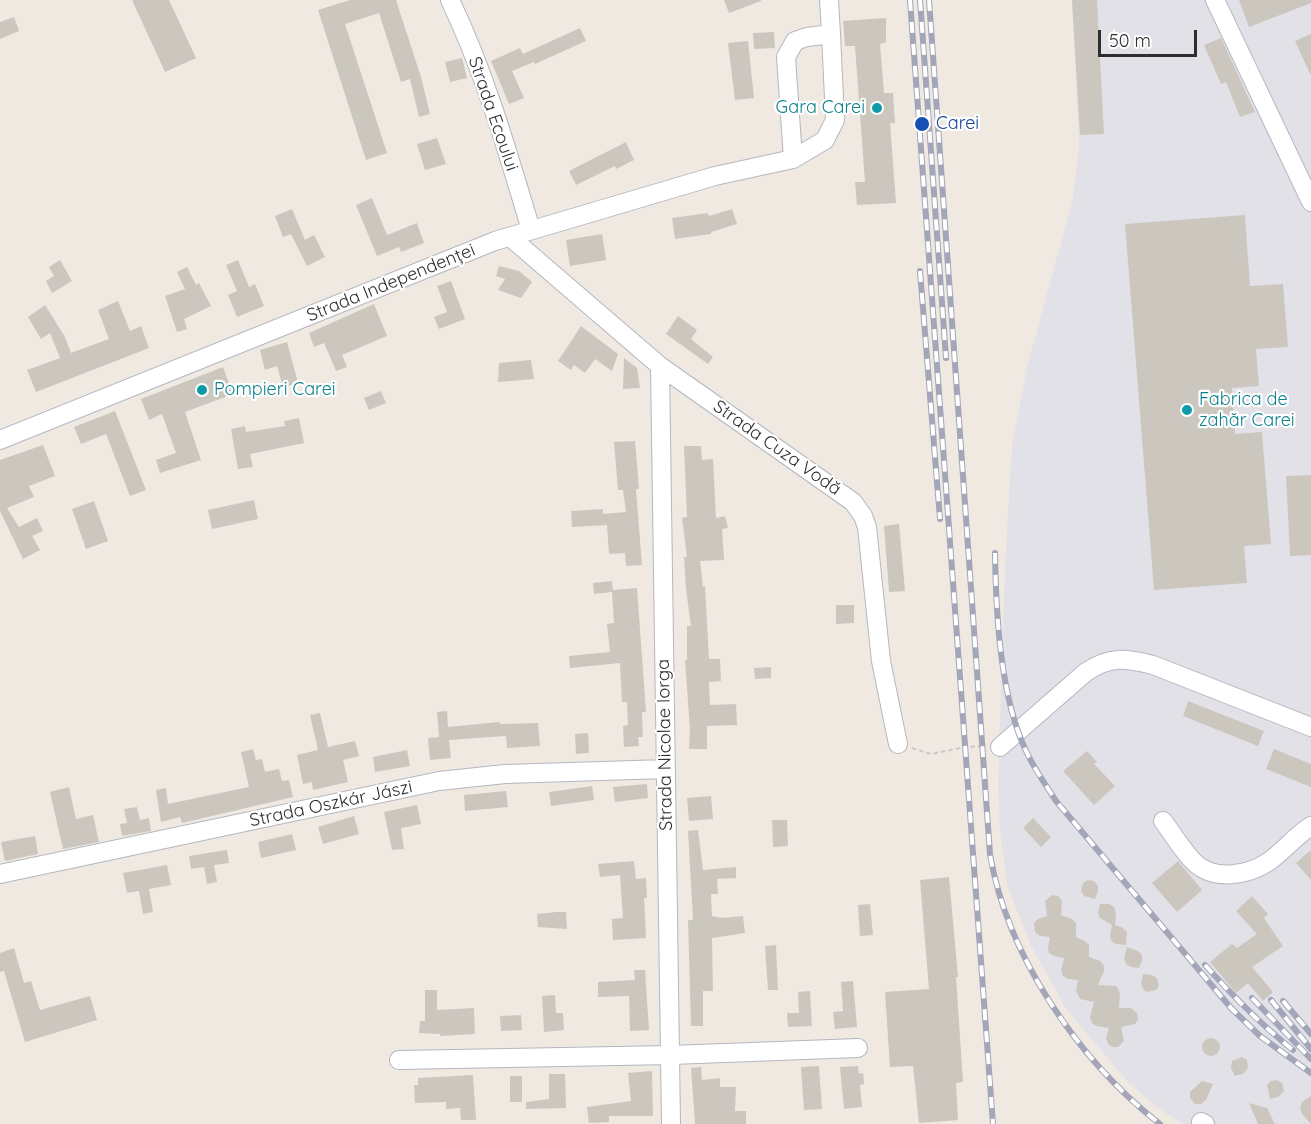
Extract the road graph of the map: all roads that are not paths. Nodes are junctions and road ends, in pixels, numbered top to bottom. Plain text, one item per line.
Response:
1 (450, 0) edge
2 (829, 0) edge
3 (1215, 0) edge
4 (831, 34) junction
5 (793, 159) junction
6 (1311, 202) edge
7 (531, 230) junction
8 (510, 237) junction
9 (660, 366) junction
10 (0, 440) edge
11 (1311, 727) edge
12 (898, 744) road end
13 (1000, 747) road end
14 (666, 769) junction
15 (1163, 821) dead end
16 (1311, 826) edge
17 (0, 874) edge
18 (858, 1048) dead end
19 (671, 1055) junction
20 (399, 1060) dead end
21 (671, 1124) edge

1 - 7 street, Strada Ecoului
2 - 4 street, Strada Independenței
3 - 6 street
4 - 5 street, Strada Independenței
4 - 5 street
5 - 7 street, Strada Independenței
7 - 8 street, Strada Independenței
8 - 9 street, Strada Cuza Vodă
8 - 10 street, Strada Independenței
9 - 12 street, Strada Cuza Vodă
9 - 14 street, Strada Nicolae Iorga
11 - 13 street
14 - 17 street, Strada Oszkár Jászi
14 - 19 street, Strada Nicolae Iorga
15 - 16 street
18 - 19 street
19 - 20 street
19 - 21 street, Strada Nicolae Iorga

